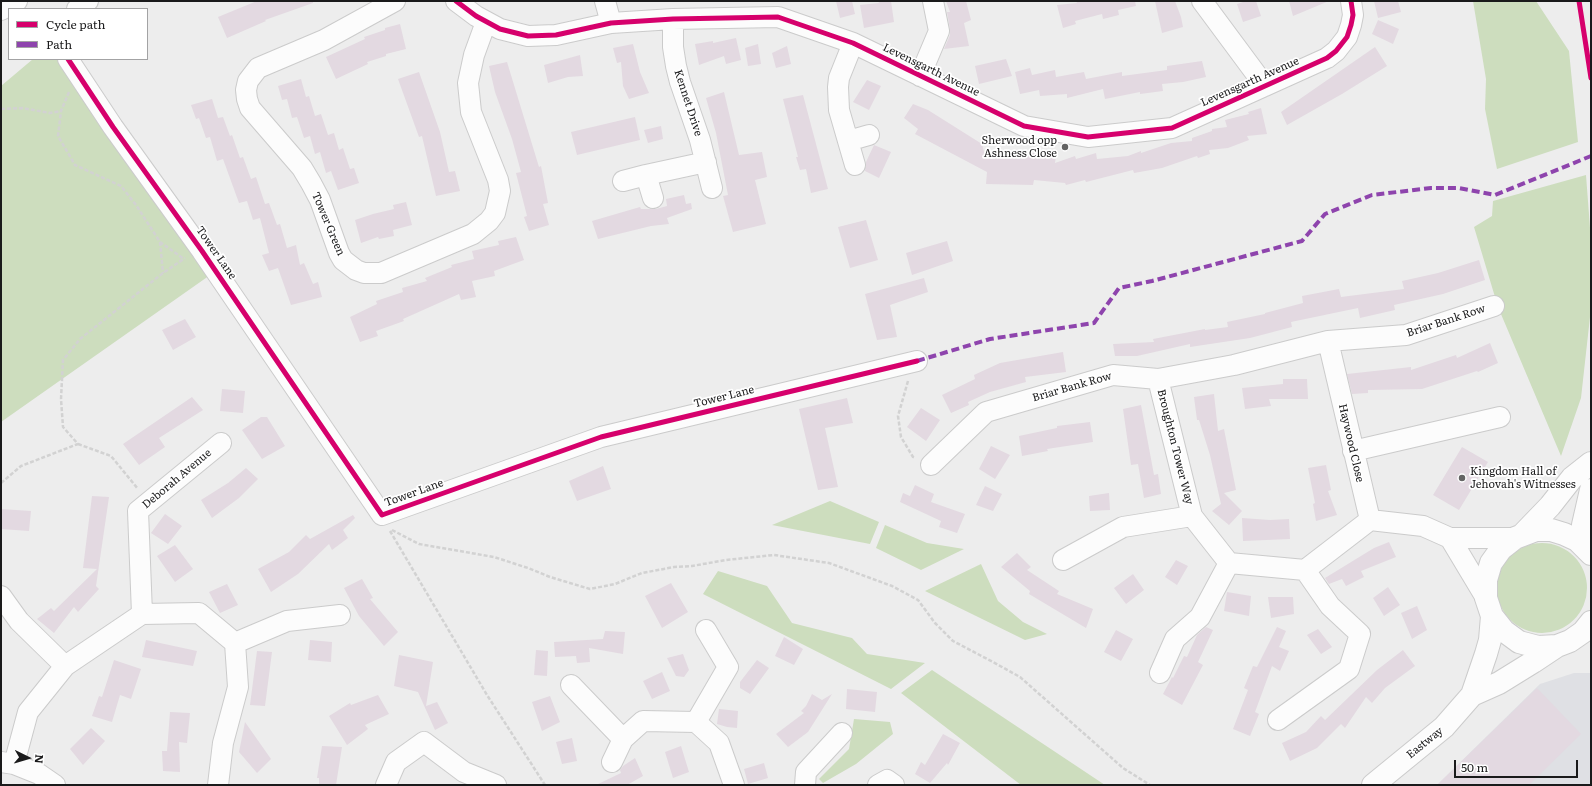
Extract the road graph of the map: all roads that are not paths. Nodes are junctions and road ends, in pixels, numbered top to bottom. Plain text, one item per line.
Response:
1 (18, 1) edge
2 (88, 1) edge
3 (395, 1) edge
4 (456, 1) edge
5 (606, 1) edge
6 (933, 1) edge
7 (1202, 1) edge
8 (1351, 1) edge
9 (78, 8) edge
10 (776, 9) edge
11 (1, 10) edge
12 (674, 19) junction
13 (486, 22) junction
14 (611, 23) junction
15 (853, 43) junction
16 (69, 60) edge
17 (920, 76) junction
18 (1265, 86) junction
19 (869, 135) dead end
20 (848, 141) junction
21 (706, 162) junction
22 (855, 166) dead end
23 (646, 175) junction
24 (623, 181) dead end
25 (712, 188) dead end
26 (652, 198) dead end
27 (1494, 306) dead end
28 (1328, 341) junction
29 (917, 360) road end
30 (1158, 378) junction
31 (1500, 417) dead end
32 (221, 443) dead end
33 (1353, 451) junction
34 (1591, 463) edge
35 (931, 466) road end
36 (1591, 490) edge
37 (1192, 516) junction
38 (1370, 520) junction
39 (1519, 536) junction
40 (1450, 538) junction
41 (1589, 552) edge
42 (1063, 560) dead end
43 (1229, 563) junction
44 (1305, 570) junction
45 (1, 596) edge
46 (1489, 607) junction
47 (142, 614) junction
48 (340, 615) dead end
49 (1591, 622) edge
50 (706, 630) dead end
51 (1591, 635) edge
52 (235, 643) junction
53 (1563, 643) junction
54 (65, 666) junction
55 (1160, 673) dead end
56 (571, 685) dead end
57 (1472, 695) junction
58 (1278, 720) dead end
59 (696, 722) junction
60 (842, 733) dead end
61 (623, 739) junction
62 (612, 762) dead end
63 (8, 763) edge
64 (55, 785) edge
65 (218, 785) edge
66 (386, 785) edge
67 (496, 785) edge
68 (734, 785) edge
69 (805, 785) edge
70 (878, 785) edge
71 (894, 785) edge
72 (1372, 785) edge

1 - 11 street
2 - 9 street
3 - 13 street, Tower Green
4 - 13 street, Levensgarth Avenue
5 - 14 street
6 - 17 street
7 - 18 street
8 - 18 street, Levensgarth Avenue
10 - 12 street, Levensgarth Avenue
10 - 15 street, Levensgarth Avenue
12 - 14 street, Levensgarth Avenue
12 - 21 street, Kennet Drive
13 - 14 street, Levensgarth Avenue
15 - 17 street, Levensgarth Avenue
15 - 20 street
16 - 29 street, Tower Lane
17 - 18 street, Levensgarth Avenue
19 - 20 street
20 - 22 street
21 - 23 street
21 - 25 street, Kennet Drive
23 - 24 street
23 - 26 street
27 - 28 street, Briar Bank Row
28 - 30 street, Briar Bank Row
28 - 33 street, Haywood Close
30 - 35 street, Briar Bank Row
30 - 37 street, Broughton Tower Way
31 - 33 street
32 - 47 street, Deborah Avenue
33 - 38 street, Haywood Close
34 - 39 main road
36 - 41 main road
37 - 42 street, Broughton Tower Way
37 - 43 street, Broughton Tower Way
38 - 40 street
38 - 44 street
39 - 40 street
39 - 41 main road
39 - 46 main road, Eastway
40 - 46 street
43 - 44 street
43 - 55 street
44 - 58 street
45 - 54 street
46 - 53 main road
46 - 57 main road, Eastway
47 - 52 street
47 - 54 street
48 - 52 street
49 - 53 main road, Eastway
50 - 59 street
51 - 53 street
52 - 65 street
53 - 57 main road, Eastway
54 - 63 street
56 - 61 street
57 - 72 main road, Eastway
59 - 61 street
59 - 68 street
60 - 69 street
61 - 62 street
63 - 64 street
66 - 67 street
70 - 71 street

